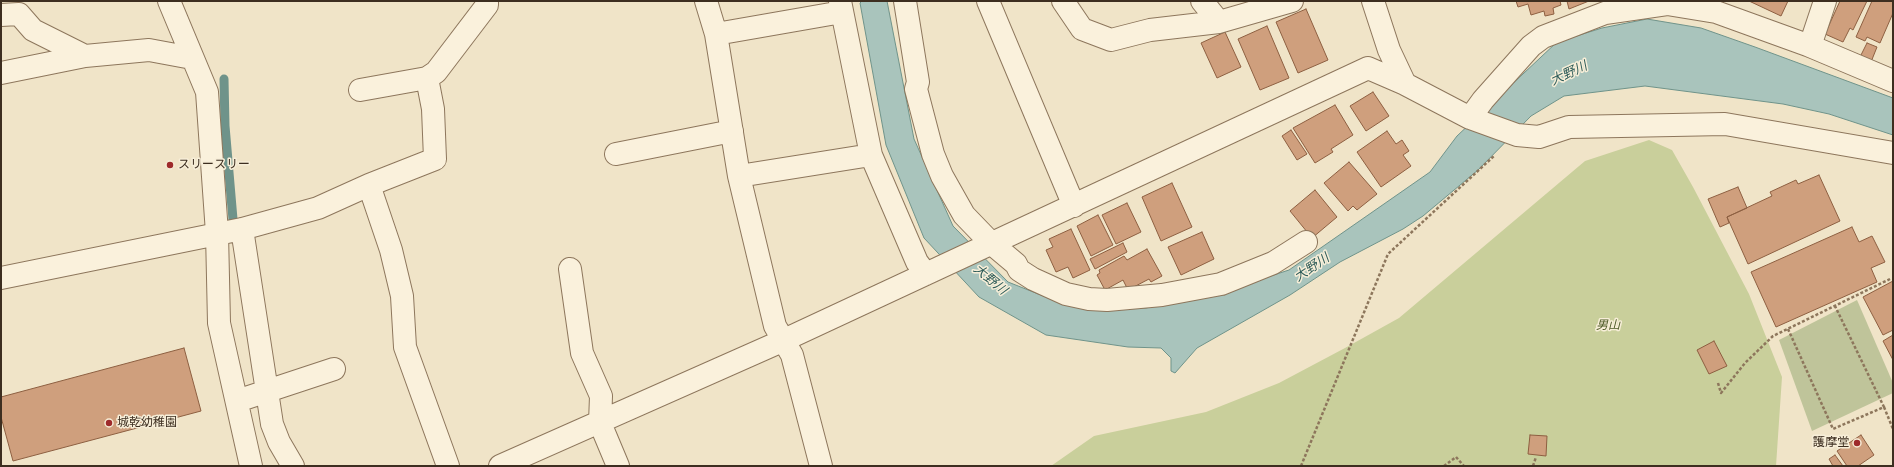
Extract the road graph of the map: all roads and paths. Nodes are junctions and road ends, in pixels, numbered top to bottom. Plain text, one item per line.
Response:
1 (170, 1) edge
2 (487, 1) edge
3 (706, 1) edge
4 (905, 1) edge
5 (988, 1) edge
6 (1063, 1) edge
7 (1202, 1) edge
8 (1292, 1) edge
9 (1373, 1) edge
10 (1825, 1) edge
11 (841, 6) edge
12 (1604, 7) edge
13 (1, 16) edge
14 (1219, 22) junction
15 (716, 34) junction
16 (1810, 46) junction
17 (85, 56) junction
18 (192, 58) junction
19 (1, 73) edge
20 (427, 78) junction
21 (1893, 81) edge
22 (1405, 84) junction
23 (360, 90) dead end
24 (1470, 118) junction
25 (732, 131) junction
26 (1516, 135) junction
27 (1893, 153) edge
28 (616, 154) dead end
29 (871, 155) junction
30 (739, 176) junction
31 (369, 185) junction
32 (1074, 206) junction
33 (242, 229) junction
34 (217, 234) junction
35 (1306, 242) dead end
36 (990, 243) junction
37 (570, 269) dead end
38 (926, 274) junction
39 (1, 278) edge
40 (1890, 279) dead end
41 (1835, 306) junction
42 (1788, 329) junction
43 (782, 341) junction
44 (334, 369) dead end
45 (1718, 383) dead end
46 (267, 391) junction
47 (236, 401) junction
48 (1884, 407) junction
49 (600, 423) junction
50 (1893, 429) edge
51 (1536, 457) dead end
52 (251, 466) edge
53 (293, 466) edge
54 (448, 466) edge
55 (500, 466) edge
56 (618, 466) edge
57 (821, 466) edge
58 (1301, 466) edge
59 (1444, 466) edge
60 (1464, 466) edge
61 (1533, 466) edge

1 - 18 street
2 - 20 street
3 - 15 street
4 - 36 street
5 - 32 street
6 - 14 street
7 - 14 street
8 - 14 street
9 - 22 street
10 - 16 street
11 - 15 street
11 - 29 street
12 - 16 street
12 - 24 street
13 - 17 street
15 - 25 street
16 - 21 street
17 - 18 street
17 - 19 street
18 - 34 street
20 - 23 street
20 - 31 street
22 - 24 street
22 - 32 street
24 - 26 street
25 - 28 street
25 - 30 street
26 - 27 street
26 - 58 path
29 - 30 street
29 - 38 street
30 - 43 street
31 - 33 street
31 - 54 street
32 - 36 street
33 - 34 street
33 - 46 street
34 - 39 street
34 - 47 street
35 - 36 street
36 - 38 street
37 - 49 street
38 - 43 street
40 - 41 path
41 - 42 path
41 - 48 path
42 - 45 path
42 - 48 path
43 - 49 street
43 - 57 street
44 - 46 street
46 - 47 street
46 - 53 street
47 - 52 street
48 - 50 path
49 - 55 street
49 - 56 street
51 - 61 path
59 - 60 path

